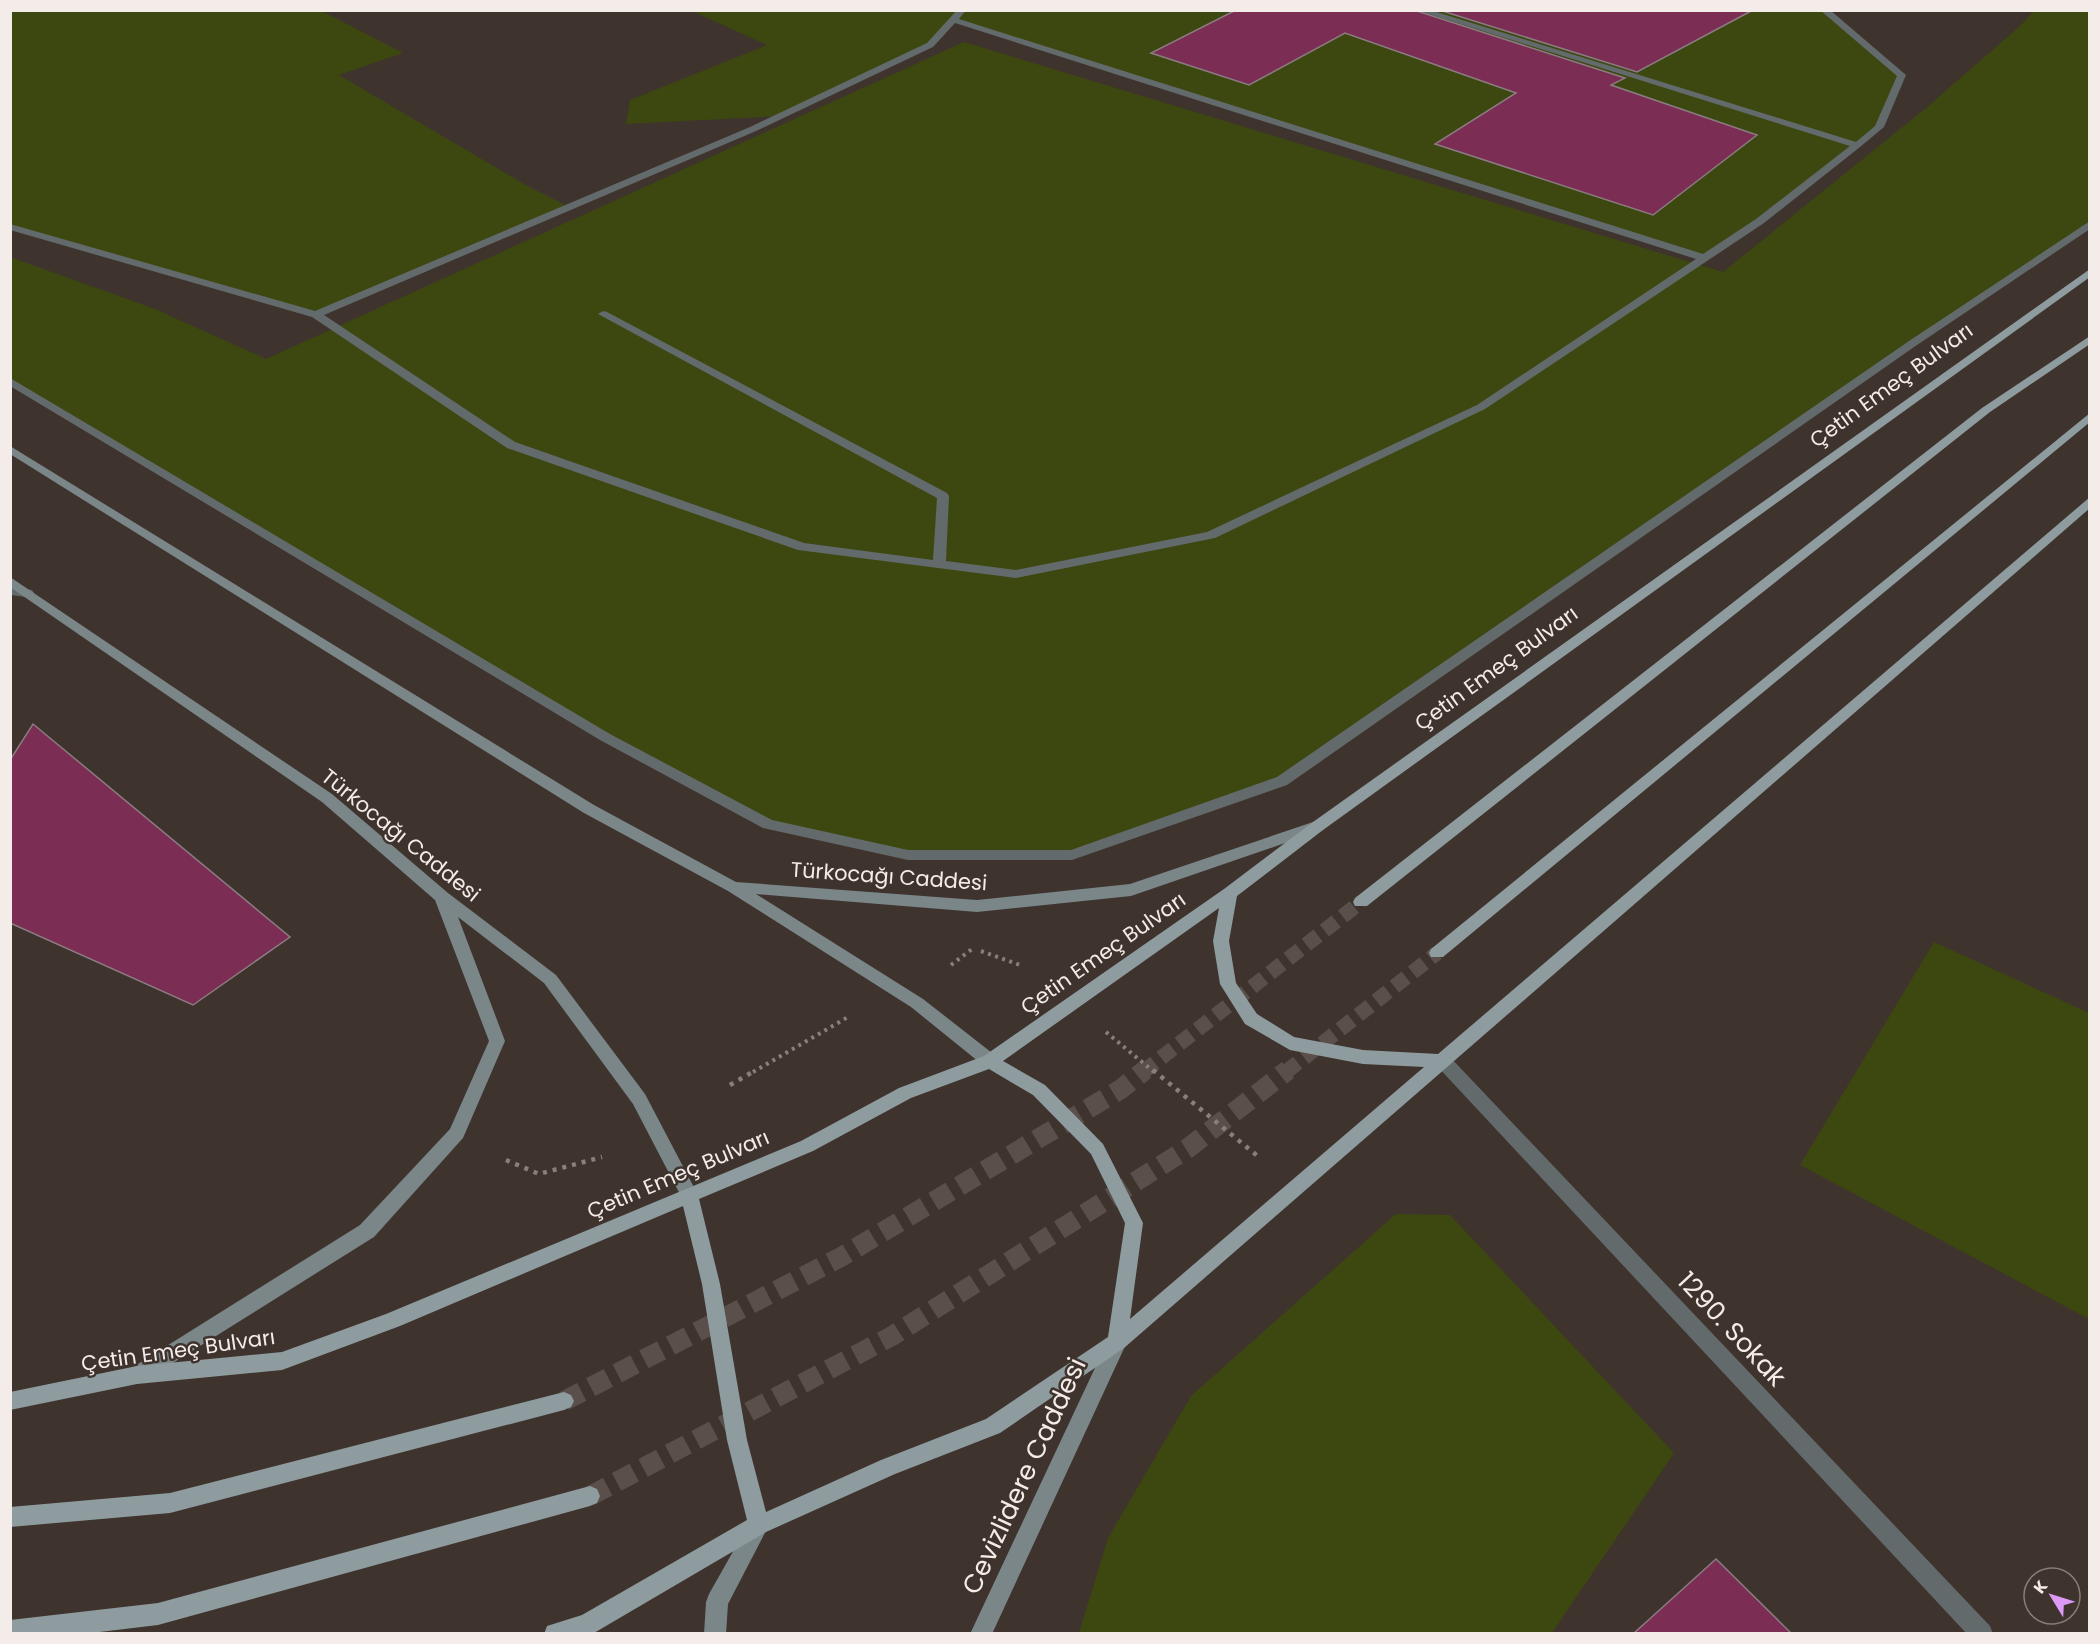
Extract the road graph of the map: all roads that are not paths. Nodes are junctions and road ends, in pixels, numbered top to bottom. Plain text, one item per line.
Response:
1 (962, 10) edge
2 (1420, 10) edge
3 (1824, 10) edge
4 (954, 20) junction
5 (1857, 145) junction
6 (2090, 224) edge
7 (10, 226) edge
8 (1704, 258) junction
9 (2090, 272) edge
10 (603, 314) dead end
11 (316, 315) junction
12 (2090, 339) edge
13 (10, 381) edge
14 (2090, 416) edge
15 (10, 449) edge
16 (2090, 501) edge
17 (939, 564) junction
18 (10, 581) edge
19 (10, 591) edge
20 (27, 593) junction
21 (1318, 826) junction
22 (733, 887) junction
23 (1230, 893) junction
24 (442, 897) junction
25 (1361, 902) tunnel mouth
26 (1437, 953) tunnel mouth
27 (990, 1060) junction
28 (1443, 1061) junction
29 (689, 1195) junction
30 (1117, 1342) junction
31 (137, 1375) junction
32 (10, 1401) edge
33 (564, 1401) tunnel mouth
34 (591, 1496) tunnel mouth
35 (10, 1517) edge
36 (759, 1525) junction
37 (10, 1631) edge
38 (555, 1634) edge
39 (716, 1634) edge
40 (981, 1634) edge
41 (1982, 1634) edge

1 - 4 street
2 - 5 street
3 - 5 street
4 - 8 street
4 - 11 street
5 - 8 street
6 - 13 street
7 - 11 street
8 - 17 street
9 - 21 main road, Çetin Emeç Bulvarı
10 - 17 street
11 - 17 street
12 - 25 main road
14 - 26 main road
15 - 22 main road, Türkocağı Caddesi
16 - 28 main road
18 - 20 main road, Türkocağı Caddesi
19 - 20 street
20 - 24 main road, Türkocağı Caddesi
21 - 22 main road, Türkocağı Caddesi
21 - 23 main road, Çetin Emeç Bulvarı
22 - 27 main road, Türkocağı Caddesi
23 - 27 main road, Çetin Emeç Bulvarı
23 - 28 main road
24 - 29 main road, Türkocağı Caddesi
24 - 31 main road
27 - 29 main road, Çetin Emeç Bulvarı
27 - 30 main road
28 - 30 main road
28 - 41 street, 1290. Sokak
29 - 31 main road, Çetin Emeç Bulvarı
29 - 36 main road
30 - 36 main road
30 - 40 main road, Cevizlidere Caddesi
31 - 32 main road, Çetin Emeç Bulvarı
33 - 35 main road
34 - 37 main road
36 - 38 main road
36 - 39 main road

